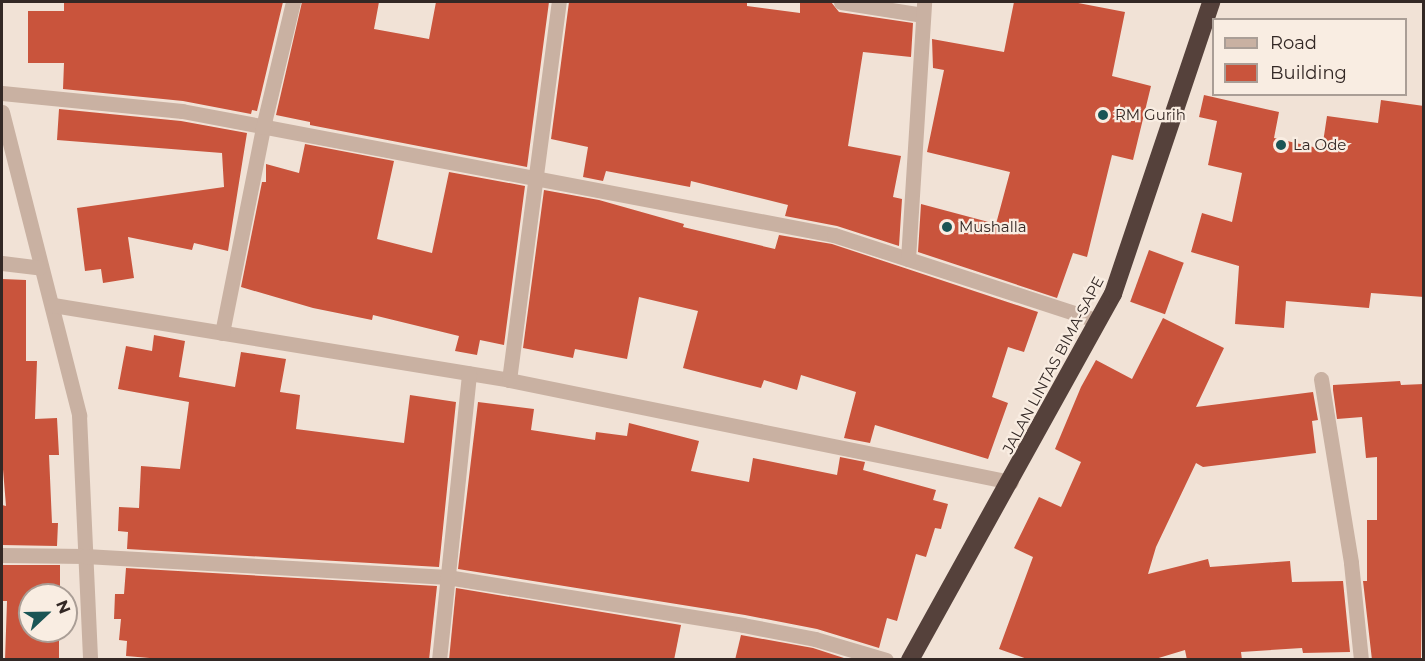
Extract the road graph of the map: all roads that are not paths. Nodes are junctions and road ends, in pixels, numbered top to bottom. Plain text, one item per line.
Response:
1 (293, 2) edge
2 (559, 2) edge
3 (842, 2) edge
4 (1211, 2) edge
5 (923, 8) edge
6 (2, 93) edge
7 (2, 112) edge
8 (263, 127) junction
9 (538, 178) junction
10 (908, 259) junction
11 (2, 263) edge
12 (40, 268) junction
13 (53, 304) junction
14 (1098, 321) junction
15 (222, 333) junction
16 (469, 374) junction
17 (1321, 379) dead end
18 (508, 380) junction
19 (1011, 482) junction
20 (2, 555) edge
21 (85, 556) junction
22 (447, 577) junction
23 (92, 659) edge
24 (439, 660) edge
25 (886, 660) edge
26 (910, 660) edge
27 (1361, 660) edge

1 - 8 street
2 - 9 street
3 - 5 street
4 - 14 highway, JALAN LINTAS BIMA-SAPE
5 - 10 street
6 - 8 street
7 - 12 street
8 - 9 street
8 - 15 street
9 - 10 street
9 - 18 street
10 - 14 street
11 - 12 street
12 - 13 street
13 - 15 street
13 - 21 street
14 - 19 highway, JALAN LINTAS BIMA-SAPE
15 - 16 street
16 - 18 street
16 - 22 street
17 - 27 street
18 - 19 street
19 - 26 highway, JALAN LINTAS BIMA-SAPE
20 - 21 street
21 - 22 street
21 - 23 street
22 - 24 street
22 - 25 street

